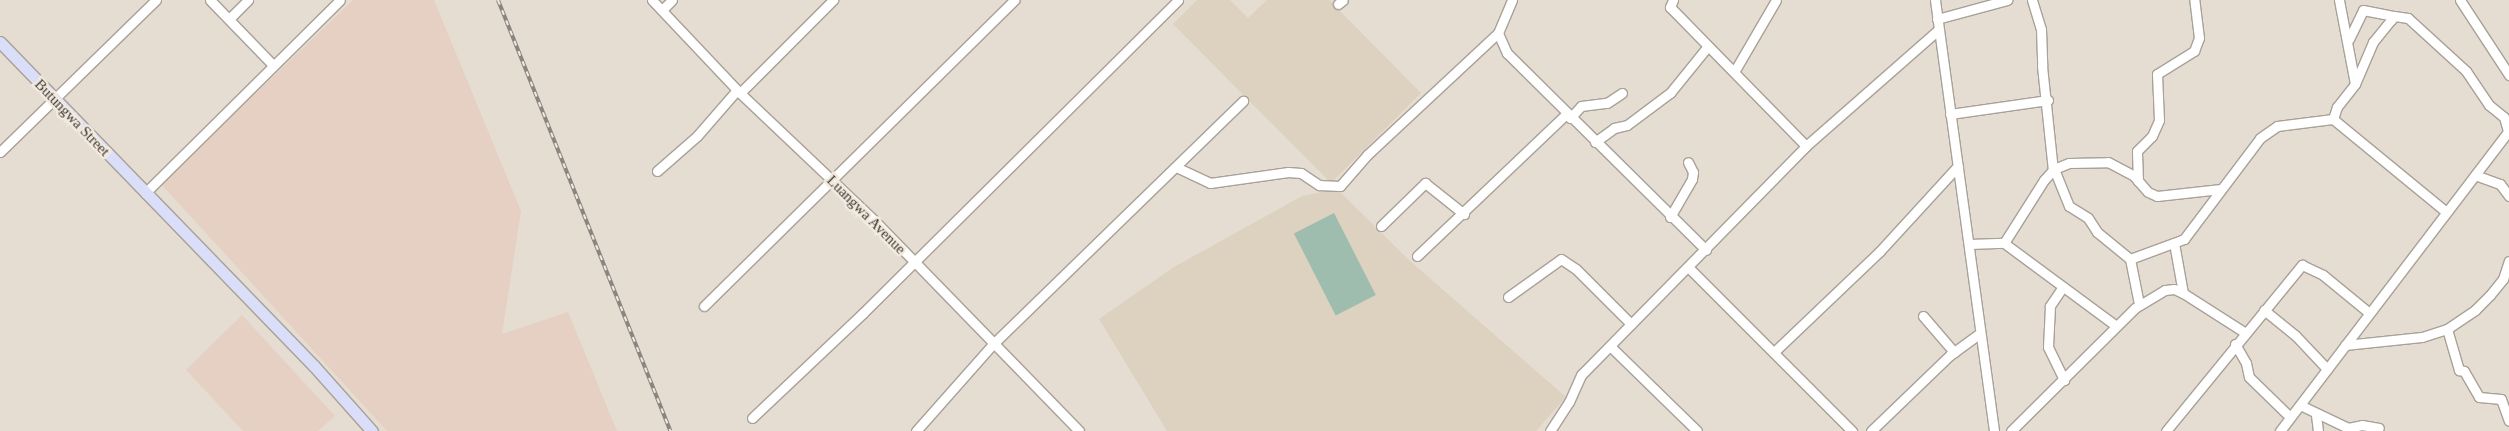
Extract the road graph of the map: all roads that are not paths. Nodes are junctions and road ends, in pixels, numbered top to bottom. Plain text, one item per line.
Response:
1 (156, 0) edge
2 (210, 0) edge
3 (248, 0) edge
4 (340, 0) edge
5 (652, 0) edge
6 (672, 0) edge
7 (833, 0) edge
8 (1014, 0) edge
9 (1512, 0) edge
10 (1776, 0) edge
11 (1935, 0) edge
12 (2007, 0) edge
13 (2032, 0) edge
14 (2194, 0) edge
15 (2339, 0) edge
16 (2460, 0) edge
17 (1172, 2) edge
18 (1669, 2) edge
19 (662, 10) junction
20 (2394, 16) junction
21 (229, 19) junction
22 (1937, 19) junction
23 (1938, 30) junction
24 (1498, 34) junction
25 (2349, 39) junction
26 (0, 42) edge
27 (1708, 46) junction
28 (273, 65) junction
29 (1734, 72) junction
30 (2509, 75) edge
31 (2355, 84) junction
32 (739, 91) junction
33 (1622, 93) dead end
34 (54, 100) junction
35 (2048, 100) junction
36 (1243, 101) dead end
37 (1950, 114) junction
38 (1568, 116) junction
39 (2333, 119) junction
40 (2509, 130) edge
41 (1595, 142) junction
42 (1806, 146) junction
43 (0, 152) edge
44 (1688, 162) dead end
45 (1958, 166) junction
46 (1176, 167) junction
47 (2054, 170) junction
48 (657, 171) dead end
49 (2475, 175) junction
50 (832, 180) junction
51 (2138, 182) junction
52 (2505, 184) edge
53 (2222, 189) junction
54 (145, 193) junction
55 (2509, 196) edge
56 (2445, 211) junction
57 (1464, 214) junction
58 (1670, 217) junction
59 (1381, 226) dead end
60 (2004, 243) junction
61 (2174, 243) junction
62 (1969, 244) junction
63 (1706, 250) junction
64 (1417, 256) dead end
65 (2130, 259) junction
66 (2509, 261) edge
67 (913, 262) junction
68 (1690, 268) junction
69 (2506, 281) edge
70 (2062, 288) junction
71 (2183, 293) junction
72 (1508, 297) dead end
73 (2139, 304) junction
74 (704, 306) dead end
75 (2264, 310) junction
76 (2368, 312) junction
77 (1923, 316) dead end
78 (1631, 324) junction
79 (2116, 326) junction
80 (2447, 329) junction
81 (2244, 332) junction
82 (1978, 335) junction
83 (993, 344) junction
84 (2235, 344) junction
85 (2345, 345) junction
86 (1611, 347) junction
87 (1774, 352) junction
88 (1954, 352) junction
89 (2328, 369) junction
90 (2064, 380) junction
91 (2300, 405) junction
92 (2505, 405) edge
93 (2316, 415) junction
94 (2290, 417) junction
95 (752, 418) dead end
96 (2509, 421) edge
97 (2379, 428) dead end
98 (372, 431) edge
99 (916, 431) edge
100 (1079, 431) edge
101 (1550, 431) edge
102 (1697, 431) edge
103 (1852, 431) edge
104 (1871, 431) edge
105 (1994, 431) edge
106 (2011, 431) edge
107 (2166, 431) edge
108 (2280, 431) edge
109 (2318, 431) edge

1 - 34 street
2 - 21 street
3 - 21 street
4 - 28 street
5 - 19 street, Luangwa Avenue
6 - 19 street
7 - 32 street
8 - 50 street
9 - 24 street
10 - 29 street
11 - 22 street
12 - 22 street
13 - 35 street
14 - 51 street
15 - 25 street
16 - 30 street
17 - 67 street
18 - 27 street
19 - 32 street, Luangwa Avenue
20 - 25 street
20 - 31 street
20 - 40 street
21 - 28 street
22 - 23 street
23 - 37 street
23 - 42 street
24 - 38 street
24 - 46 street
25 - 31 street
26 - 34 main road, Butungwa Street
27 - 29 street
27 - 41 street
28 - 54 street
29 - 42 street
31 - 39 street
32 - 48 street
32 - 50 street, Luangwa Avenue
33 - 38 street
34 - 43 street
34 - 54 main road, Butungwa Street
35 - 37 street
35 - 47 street
36 - 46 street
37 - 45 street
38 - 41 street
38 - 57 street
39 - 53 street
39 - 56 street
40 - 49 street
41 - 58 street
42 - 63 street
44 - 58 street
45 - 62 street
45 - 87 street
46 - 83 street
47 - 51 street
47 - 60 street
47 - 65 street
49 - 52 street
49 - 56 street
50 - 67 street, Luangwa Avenue
50 - 74 street
51 - 53 street
52 - 55 street
53 - 61 street
54 - 98 main road, Butungwa Street
56 - 76 street
57 - 59 street
57 - 64 street
58 - 63 street
60 - 62 street
60 - 70 street
61 - 65 street
61 - 71 street
62 - 82 street
63 - 68 street
65 - 73 street
66 - 69 street
67 - 83 street, Luangwa Avenue
67 - 95 street
68 - 78 street
68 - 87 street
69 - 80 street
70 - 79 street
70 - 90 street
71 - 73 street
71 - 81 street
72 - 78 street
73 - 79 street
75 - 76 street
75 - 81 street
75 - 89 street
76 - 85 street
77 - 88 street
78 - 86 street
79 - 90 street
80 - 85 street
80 - 92 street
81 - 84 street
82 - 88 street
82 - 105 street
83 - 99 street
83 - 100 street, Luangwa Avenue
84 - 94 street
84 - 107 street
85 - 89 street
86 - 101 street
86 - 102 street
87 - 103 street
88 - 104 street
89 - 91 street
90 - 106 street
91 - 93 street
91 - 94 street
92 - 96 street
93 - 97 street
93 - 109 street
94 - 108 street

